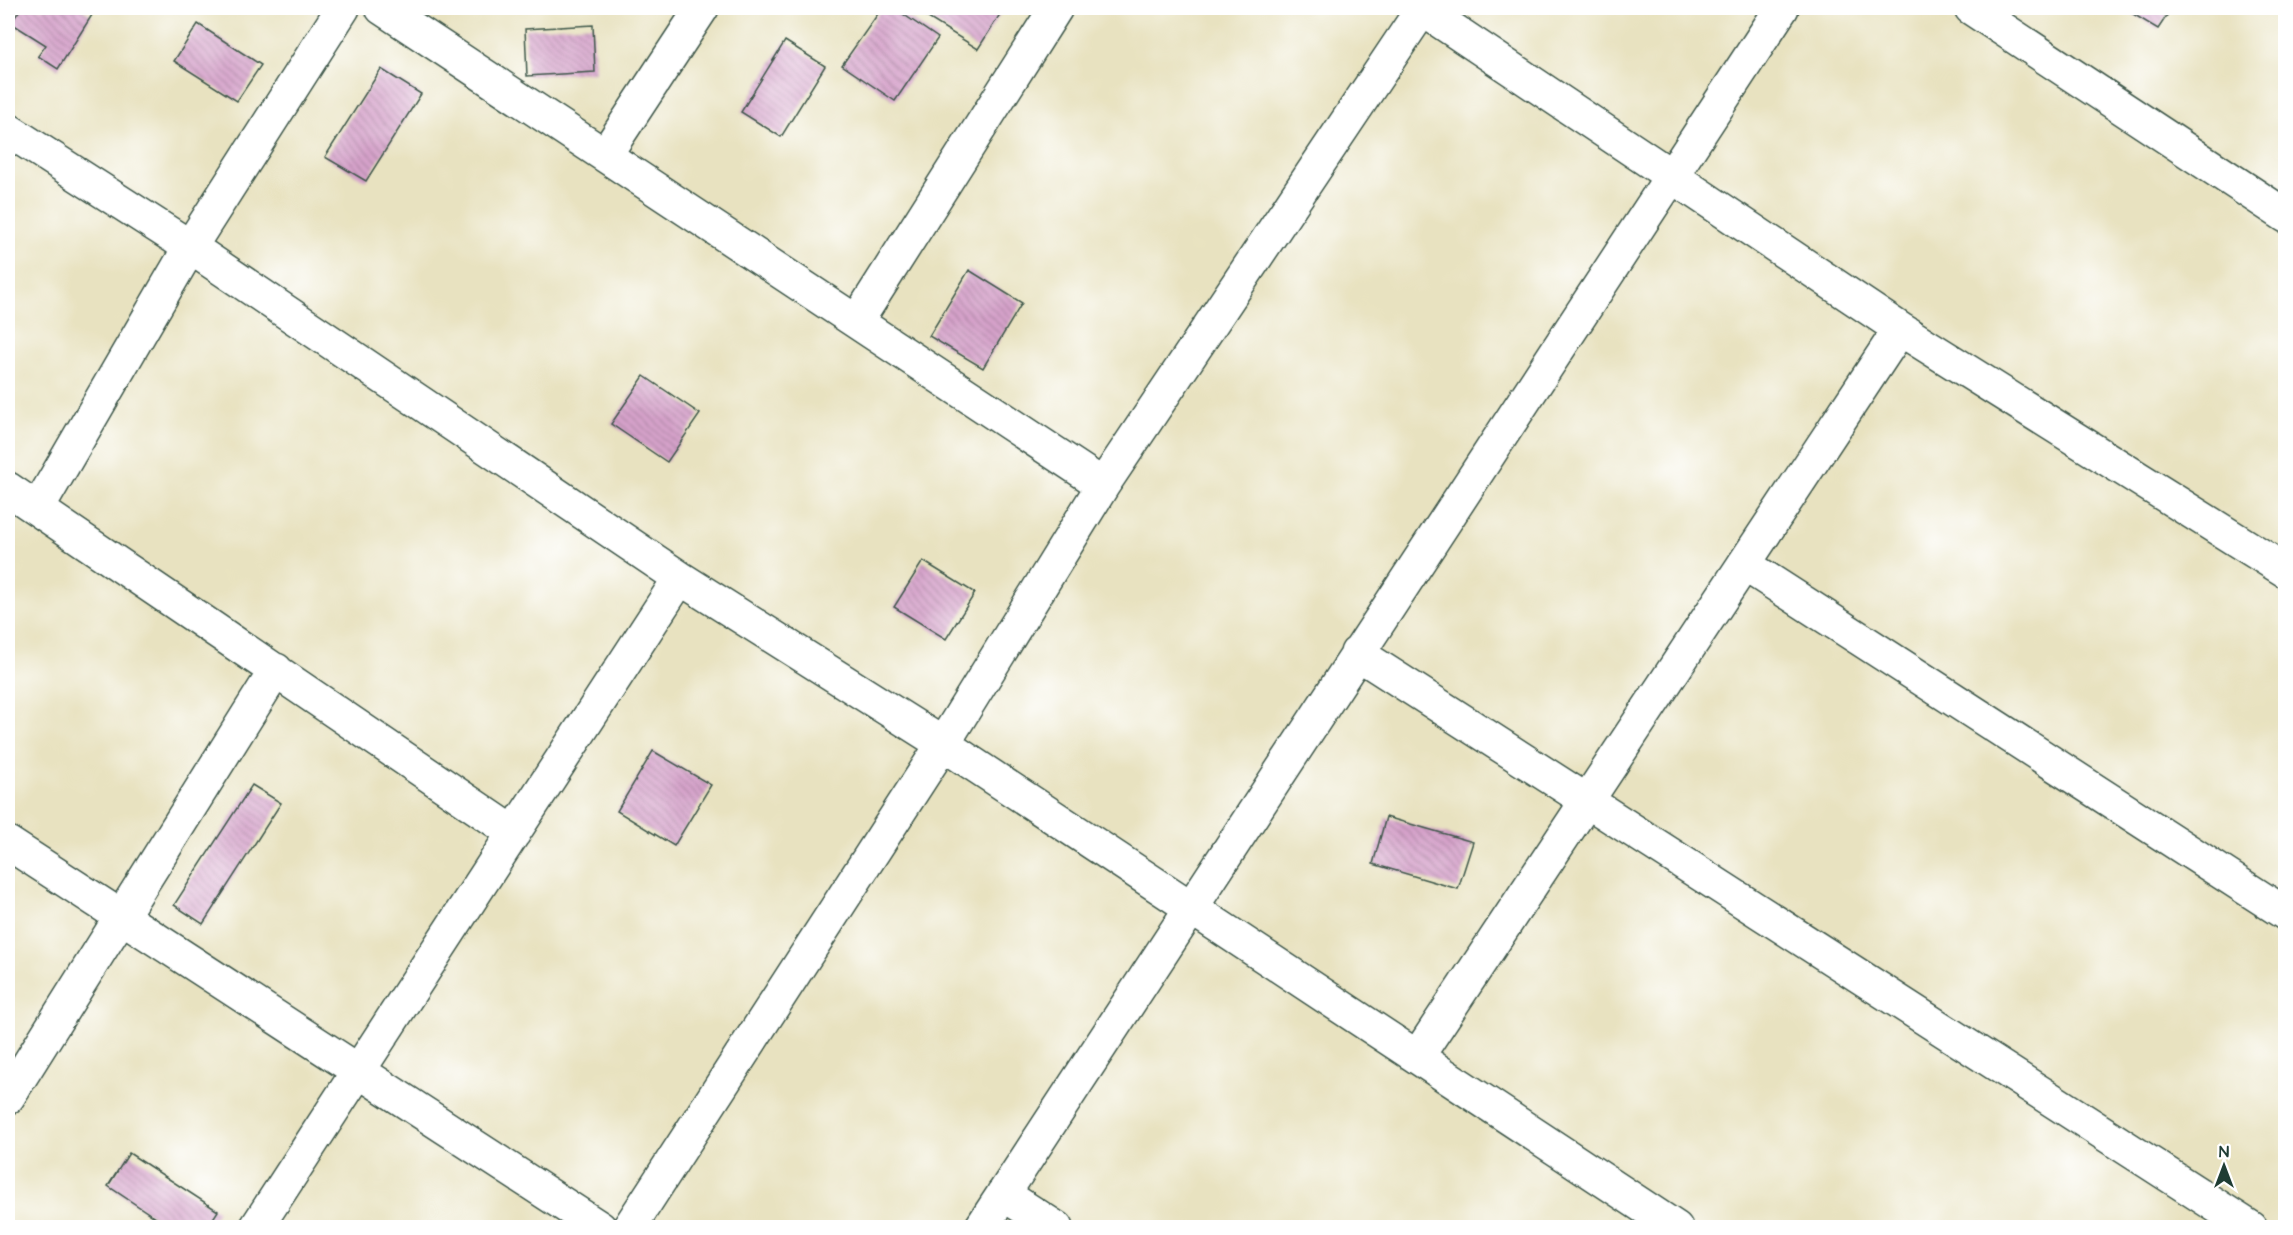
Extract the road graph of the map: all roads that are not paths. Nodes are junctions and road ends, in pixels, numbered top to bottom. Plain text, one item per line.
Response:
1 (343, 8) edge
2 (382, 8) edge
3 (702, 8) edge
4 (1056, 8) edge
5 (1423, 8) edge
6 (1782, 8) edge
7 (1971, 8) edge
8 (8, 130) edge
9 (605, 155) junction
10 (1672, 174) junction
11 (2286, 216) edge
12 (190, 247) junction
13 (857, 321) junction
14 (1900, 329) junction
15 (1103, 485) junction
16 (8, 489) edge
17 (38, 508) junction
18 (1744, 564) junction
19 (2286, 571) edge
20 (680, 578) junction
21 (1357, 653) junction
22 (276, 670) junction
23 (943, 744) junction
24 (1587, 802) junction
25 (514, 833) junction
26 (8, 843) edge
27 (1190, 907) junction
28 (2286, 914) edge
29 (122, 917) junction
30 (1417, 1057) junction
31 (359, 1070) junction
32 (8, 1097) edge
33 (1003, 1194) junction
34 (1662, 1224) edge
35 (256, 1227) edge
36 (600, 1227) edge
37 (629, 1227) edge
38 (981, 1227) edge
39 (1056, 1227) edge
40 (2251, 1227) edge

1 - 12 street
2 - 9 street
3 - 9 street
4 - 13 street
5 - 10 street
5 - 15 street
6 - 10 street
7 - 11 street
8 - 12 street
9 - 13 street
10 - 14 street
10 - 21 street
12 - 17 street
12 - 20 street
13 - 15 street
14 - 18 street
14 - 19 street
15 - 23 street
16 - 17 street
17 - 22 street
18 - 24 street
18 - 28 street
20 - 23 street
20 - 25 street
21 - 24 street
21 - 27 street
22 - 25 street
22 - 29 street
23 - 27 street
23 - 37 street
24 - 30 street
24 - 40 street
25 - 31 street
26 - 29 street
27 - 30 street
27 - 33 street
29 - 31 street
29 - 32 street
30 - 34 street
31 - 35 street
31 - 36 street
33 - 38 street
33 - 39 street

